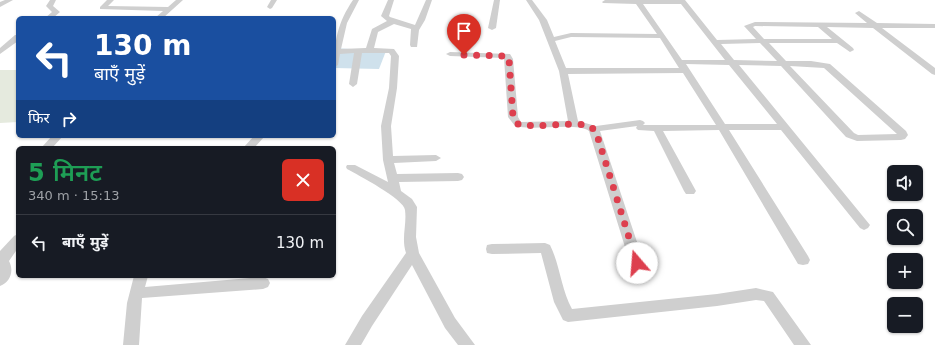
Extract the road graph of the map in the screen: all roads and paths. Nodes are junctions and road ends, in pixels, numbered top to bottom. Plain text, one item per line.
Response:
1 (10, 0) edge
2 (53, 0) edge
3 (111, 0) edge
4 (180, 0) edge
5 (274, 0) edge
6 (356, 0) edge
7 (391, 0) edge
8 (429, 0) edge
9 (497, 0) edge
10 (529, 0) edge
11 (682, 1) edge
12 (604, 2) dead end
13 (638, 2) junction
14 (0, 5) edge
15 (270, 7) dead end
16 (169, 9) junction
17 (860, 13) dead end
18 (51, 16) edge
19 (161, 16) edge
20 (393, 22) junction
21 (820, 25) junction
22 (875, 25) junction
23 (935, 26) edge
24 (492, 28) dead end
25 (416, 30) junction
26 (662, 36) junction
27 (16, 39) edge
28 (551, 40) junction
29 (760, 40) junction
30 (714, 42) junction
31 (839, 42) junction
32 (414, 45) dead end
33 (370, 50) junction
34 (850, 50) dead end
35 (0, 52) edge
36 (337, 52) junction
37 (358, 52) junction
38 (450, 54) dead end
39 (336, 57) edge
40 (680, 62) junction
41 (730, 62) junction
42 (783, 64) junction
43 (686, 70) junction
44 (563, 71) junction
45 (935, 72) edge
46 (353, 84) dead end
47 (574, 125) junction
48 (723, 127) junction
49 (785, 127) junction
50 (657, 128) junction
51 (594, 129) junction
52 (56, 138) edge
53 (258, 138) edge
54 (48, 146) edge
55 (250, 146) edge
56 (436, 158) dead end
57 (388, 160) junction
58 (351, 167) dead end
59 (458, 177) dead end
60 (393, 178) junction
61 (690, 191) dead end
62 (396, 194) junction
63 (864, 225) dead end
64 (16, 241) edge
65 (492, 249) dead end
66 (412, 255) junction
67 (803, 260) dead end
68 (637, 263) dead end
69 (141, 278) edge
70 (0, 280) edge
71 (235, 280) edge
72 (263, 283) dead end
73 (137, 293) junction
74 (131, 345) edge
75 (353, 345) edge
76 (467, 345) edge
77 (803, 345) edge

1 - 14 street
2 - 18 street
3 - 16 street
4 - 16 street
5 - 15 street
6 - 36 street
7 - 20 street
8 - 25 street
9 - 24 street
10 - 28 street
11 - 13 street
11 - 30 street
12 - 13 street
13 - 26 street
16 - 19 street
17 - 22 street
20 - 25 street
20 - 33 street
21 - 22 street
21 - 29 street
21 - 31 street
22 - 23 street
22 - 45 street
25 - 32 street
26 - 28 street
26 - 40 street
27 - 35 street
28 - 44 street
29 - 30 street
29 - 31 street
29 - 42 street
30 - 41 street
31 - 34 street
33 - 37 street
33 - 57 street
36 - 37 street
36 - 39 street
37 - 46 street
38 - 47 street
40 - 41 street
40 - 43 street
41 - 42 street
41 - 49 street
42 - 42 street
43 - 44 street
43 - 48 street
44 - 47 street
47 - 51 street
48 - 49 street
48 - 50 street
48 - 67 street
49 - 63 street
50 - 51 street
50 - 61 street
51 - 68 street
52 - 54 street
53 - 55 street
56 - 57 street
57 - 60 street
58 - 62 street
59 - 60 street
60 - 62 street
62 - 66 street
64 - 70 street
65 - 77 street
66 - 75 street
66 - 76 street
69 - 73 street
71 - 72 street
71 - 73 street
73 - 74 street

